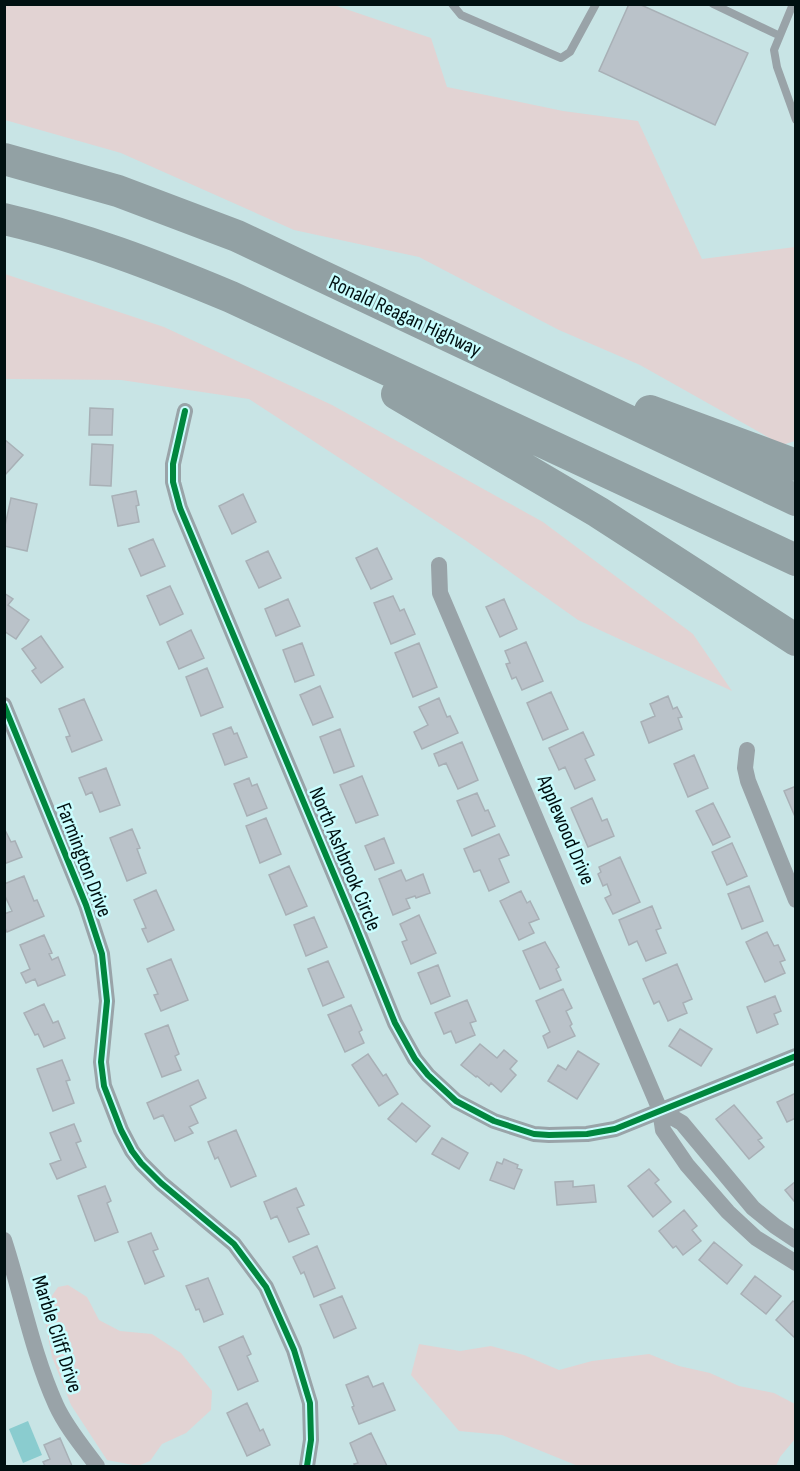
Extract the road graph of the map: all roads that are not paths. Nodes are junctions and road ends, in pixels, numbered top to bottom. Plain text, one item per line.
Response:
1 (452, 4) edge
2 (596, 4) edge
3 (713, 4) edge
4 (793, 4) edge
5 (778, 36) junction
6 (795, 120) edge
7 (4, 159) edge
8 (4, 219) edge
9 (258, 309) junction
10 (446, 335) junction
11 (185, 411) dead end
12 (795, 465) edge
13 (795, 500) edge
14 (795, 560) edge
15 (439, 566) dead end
16 (795, 640) edge
17 (4, 705) edge
18 (747, 750) dead end
19 (795, 900) edge
20 (795, 1056) edge
21 (660, 1110) junction
22 (4, 1240) edge
23 (795, 1240) edge
24 (795, 1263) edge
25 (97, 1467) edge
26 (307, 1467) edge

1 - 2 lane
3 - 5 lane
4 - 5 lane
5 - 6 lane
7 - 10 highway, Ronald Reagan Highway
8 - 9 highway
9 - 14 highway
9 - 16 highway
10 - 12 highway
10 - 13 highway, Ronald Reagan Highway
11 - 21 street, North Ashbrook Circle
15 - 21 street, Applewood Drive
17 - 26 street, Farmington Drive
18 - 19 street
20 - 21 street, North Ashbrook Circle
21 - 23 street
21 - 24 street, Applewood Drive
22 - 25 street, Marble Cliff Drive

